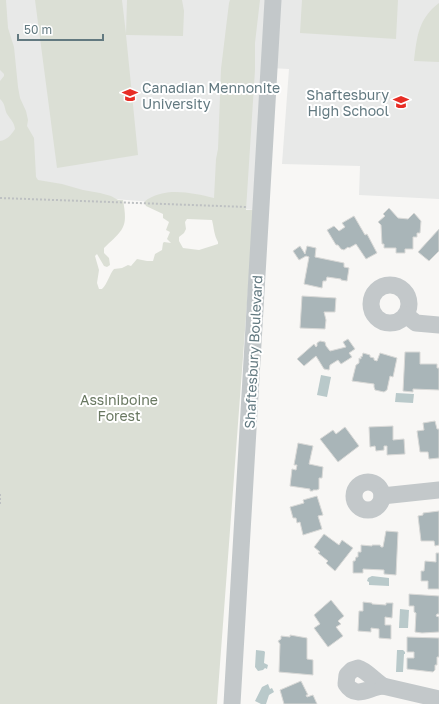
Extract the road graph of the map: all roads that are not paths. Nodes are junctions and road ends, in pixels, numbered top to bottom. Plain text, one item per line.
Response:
1 (273, 0) edge
2 (406, 315) dead end
3 (439, 325) edge
4 (439, 490) edge
5 (382, 496) dead end
6 (383, 686) dead end
7 (439, 699) edge
8 (232, 704) edge

1 - 8 street, Shaftesbury Boulevard
2 - 3 street
4 - 5 street
6 - 7 street

